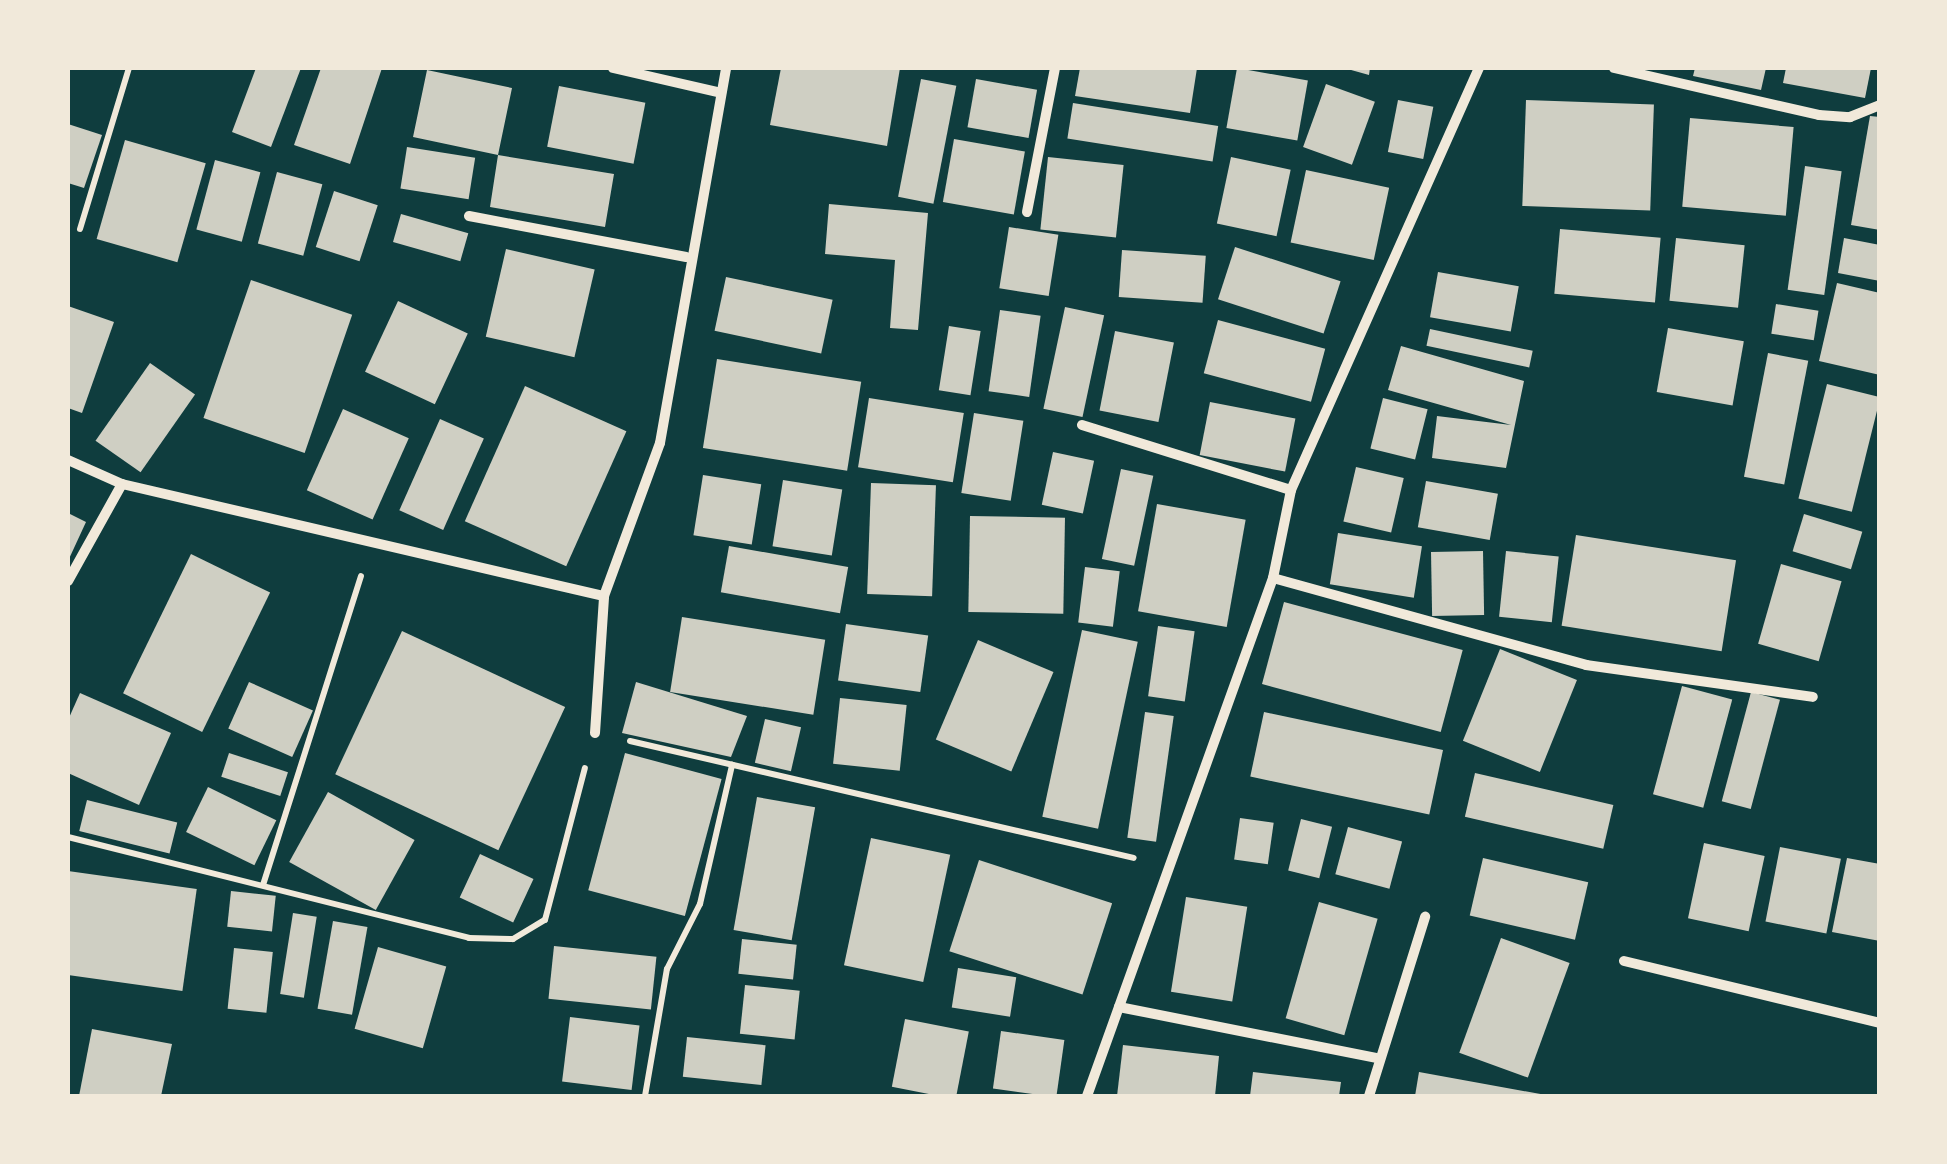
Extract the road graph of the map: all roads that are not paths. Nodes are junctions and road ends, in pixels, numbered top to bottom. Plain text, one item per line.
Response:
1 (613, 68) edge
2 (726, 68) edge
3 (1054, 68) edge
4 (1479, 68) edge
5 (1614, 68) edge
6 (721, 93) junction
7 (1880, 106) edge
8 (1027, 212) dead end
9 (470, 216) dead end
10 (686, 257) junction
11 (1082, 425) dead end
12 (68, 460) edge
13 (122, 484) junction
14 (1291, 490) junction
15 (1273, 578) junction
16 (68, 581) edge
17 (604, 596) junction
18 (1813, 697) dead end
19 (595, 733) road end
20 (1426, 916) dead end
21 (1624, 961) dead end
22 (1119, 1007) junction
23 (1880, 1023) edge
24 (1376, 1058) junction
25 (1087, 1096) edge
26 (1369, 1096) edge

1 - 6 street
2 - 6 street
3 - 8 street
4 - 14 street
5 - 7 street
6 - 10 street
9 - 10 street
10 - 17 street
11 - 14 street
12 - 13 street
13 - 16 street
13 - 17 street
14 - 15 street
15 - 18 street
15 - 22 street
17 - 19 street
20 - 24 street
21 - 23 street
22 - 24 street
22 - 25 street
24 - 26 street

